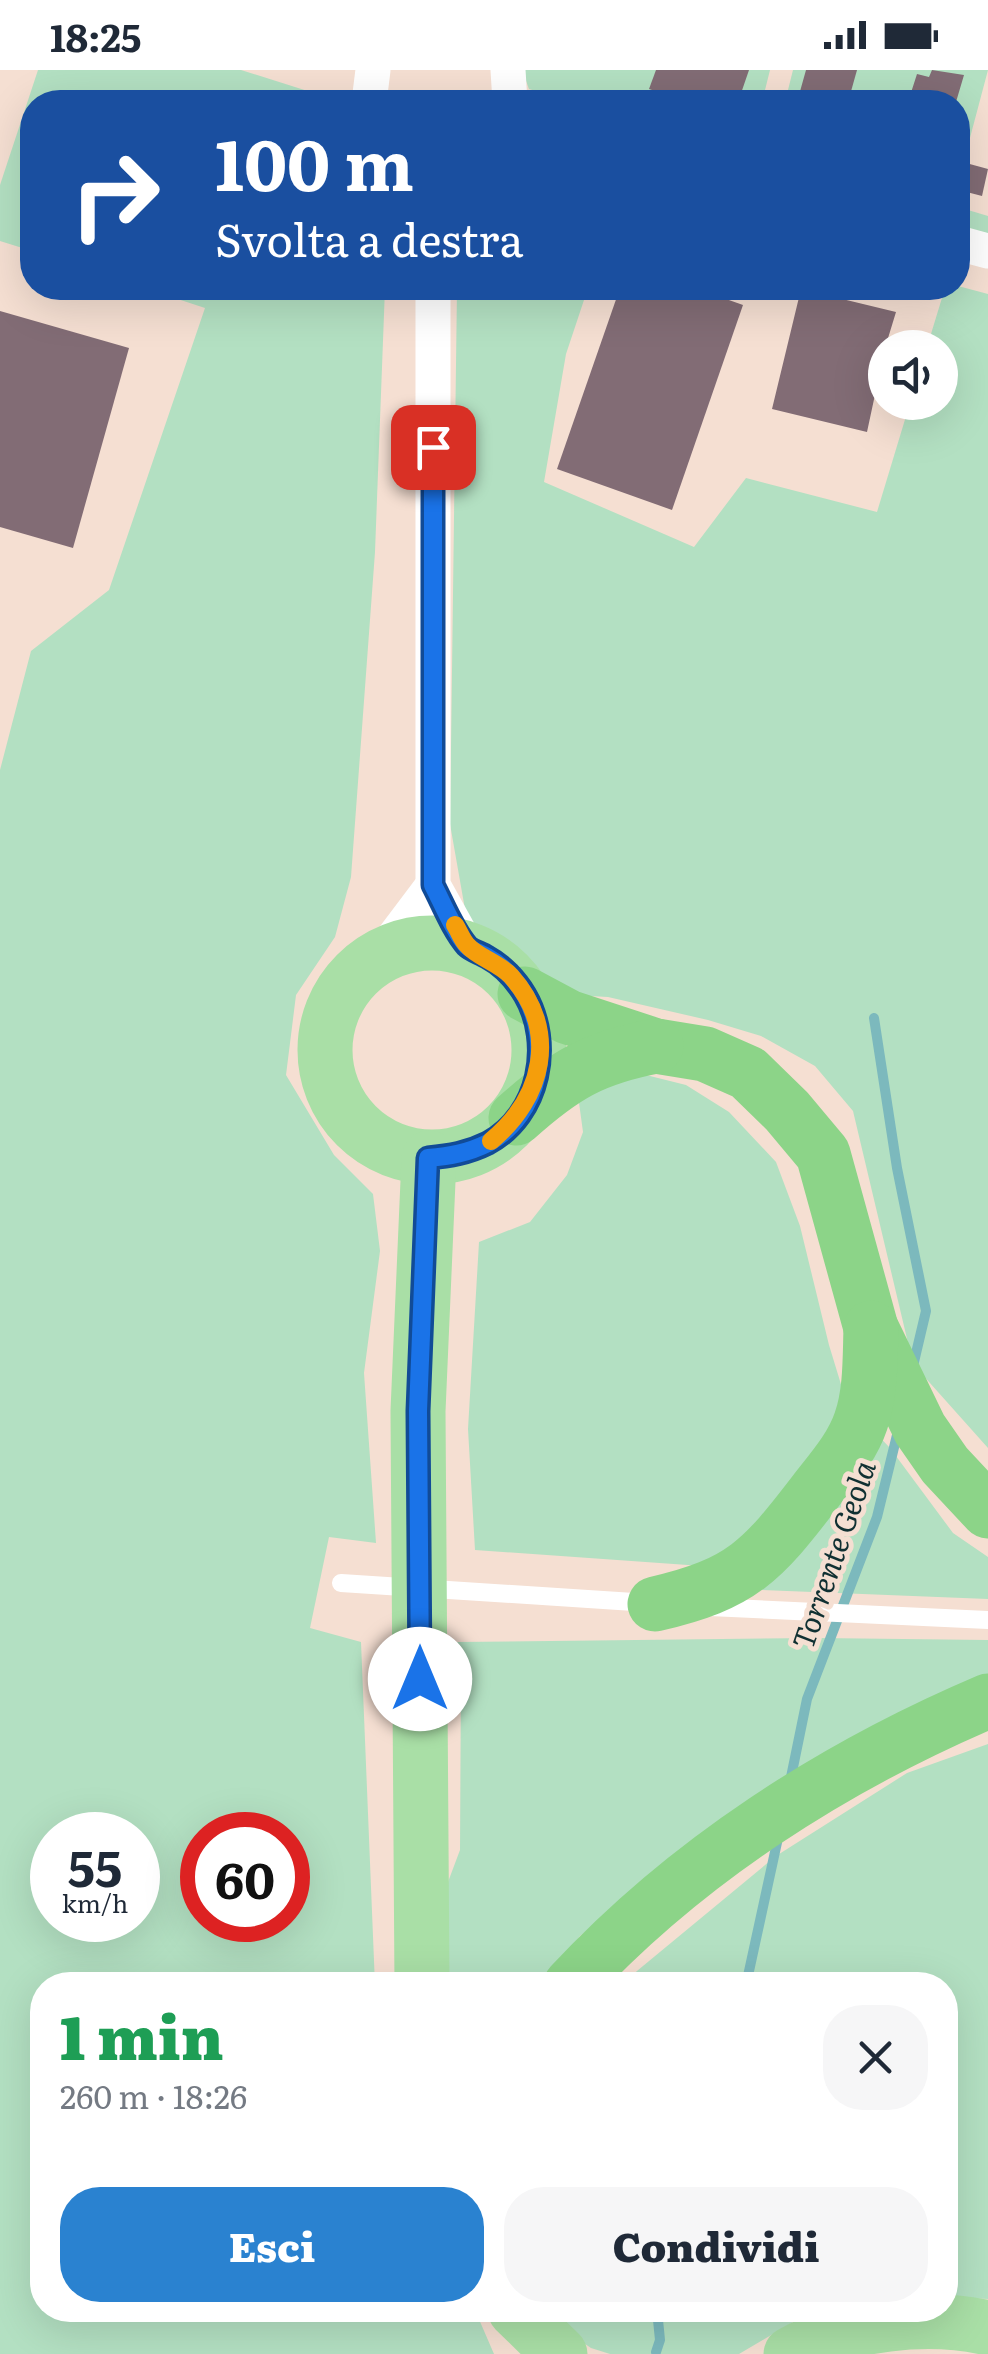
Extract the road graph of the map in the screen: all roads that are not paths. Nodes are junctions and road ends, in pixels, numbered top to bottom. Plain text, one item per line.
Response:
1 (433, 300) edge
2 (433, 885) junction
3 (468, 948) junction
4 (381, 954) junction
5 (525, 994) junction
6 (656, 1046) junction
7 (516, 1118) junction
8 (428, 1158) junction
9 (871, 1328) junction
10 (988, 1511) edge
11 (341, 1584) dead end
12 (655, 1604) junction
13 (988, 1620) edge
14 (988, 1701) edge
15 (422, 1972) edge
16 (584, 1972) edge
17 (505, 2322) edge
18 (527, 2322) edge
19 (988, 2328) edge
20 (520, 2354) edge
21 (560, 2354) edge
22 (792, 2354) edge

1 - 2 street
2 - 3 street
2 - 4 street
3 - 4 main road
3 - 5 main road
4 - 8 main road
5 - 6 highway
5 - 7 main road
6 - 7 highway
6 - 9 highway
7 - 8 main road
8 - 15 main road
9 - 10 highway
9 - 12 highway
11 - 12 lane
12 - 13 lane
14 - 16 highway
17 - 20 main road
18 - 21 main road
19 - 22 main road

